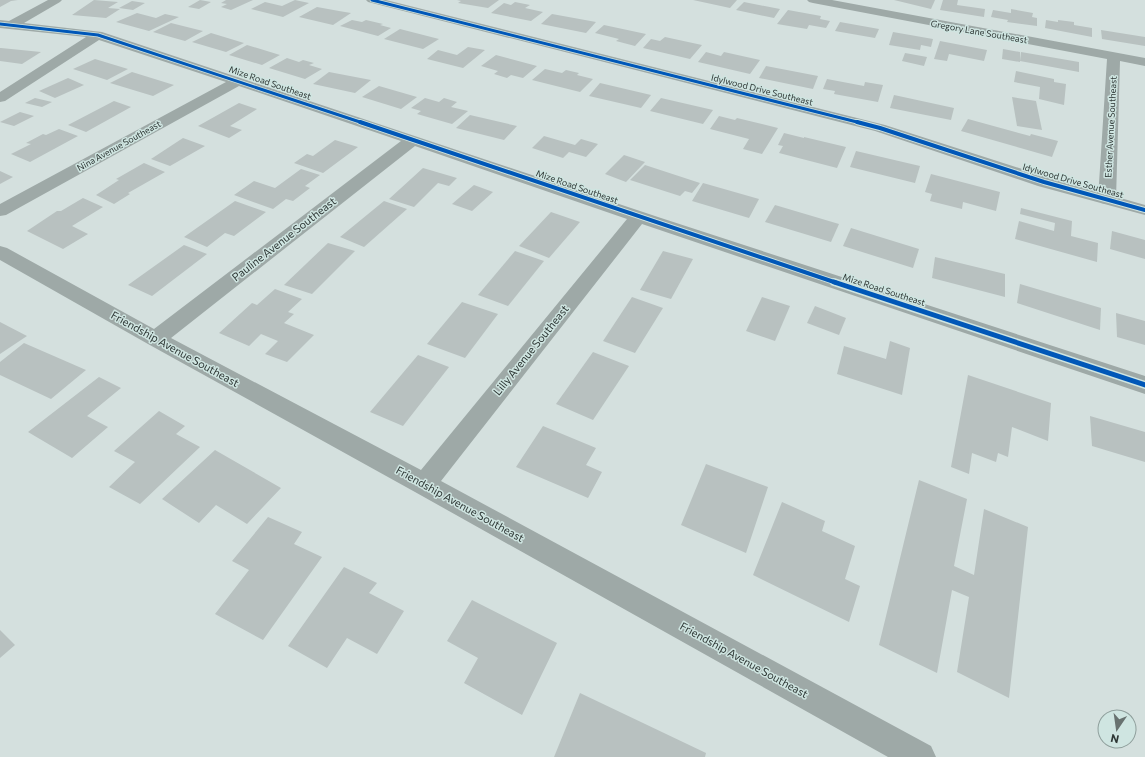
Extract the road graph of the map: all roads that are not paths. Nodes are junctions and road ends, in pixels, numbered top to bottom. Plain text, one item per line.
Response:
1 (56, 0) edge
2 (372, 0) edge
3 (813, 0) edge
4 (6, 24) edge
5 (98, 35) junction
6 (1114, 56) junction
7 (1145, 62) edge
8 (238, 81) junction
9 (0, 98) edge
10 (413, 140) junction
11 (1107, 199) junction
12 (1145, 210) edge
13 (0, 211) edge
14 (638, 217) junction
15 (0, 252) edge
16 (155, 339) junction
17 (1145, 385) edge
18 (424, 484) junction
19 (920, 757) edge

1 - 4 street
2 - 11 street, Idylwood Drive Southeast
3 - 6 street, Gregory Lane Southeast
4 - 5 street, Mize Road Southeast
5 - 8 street, Mize Road Southeast
5 - 9 street
6 - 7 street, Gregory Lane Southeast
6 - 11 street, Esther Avenue Southeast
8 - 10 street, Mize Road Southeast
8 - 13 street, Nina Avenue Southeast
10 - 14 street, Mize Road Southeast
10 - 16 street, Pauline Avenue Southeast
11 - 12 street, Idylwood Drive Southeast
14 - 17 street, Mize Road Southeast
14 - 18 street, Lilly Avenue Southeast
15 - 16 street, Friendship Avenue Southeast
16 - 18 street, Friendship Avenue Southeast
18 - 19 street, Friendship Avenue Southeast

